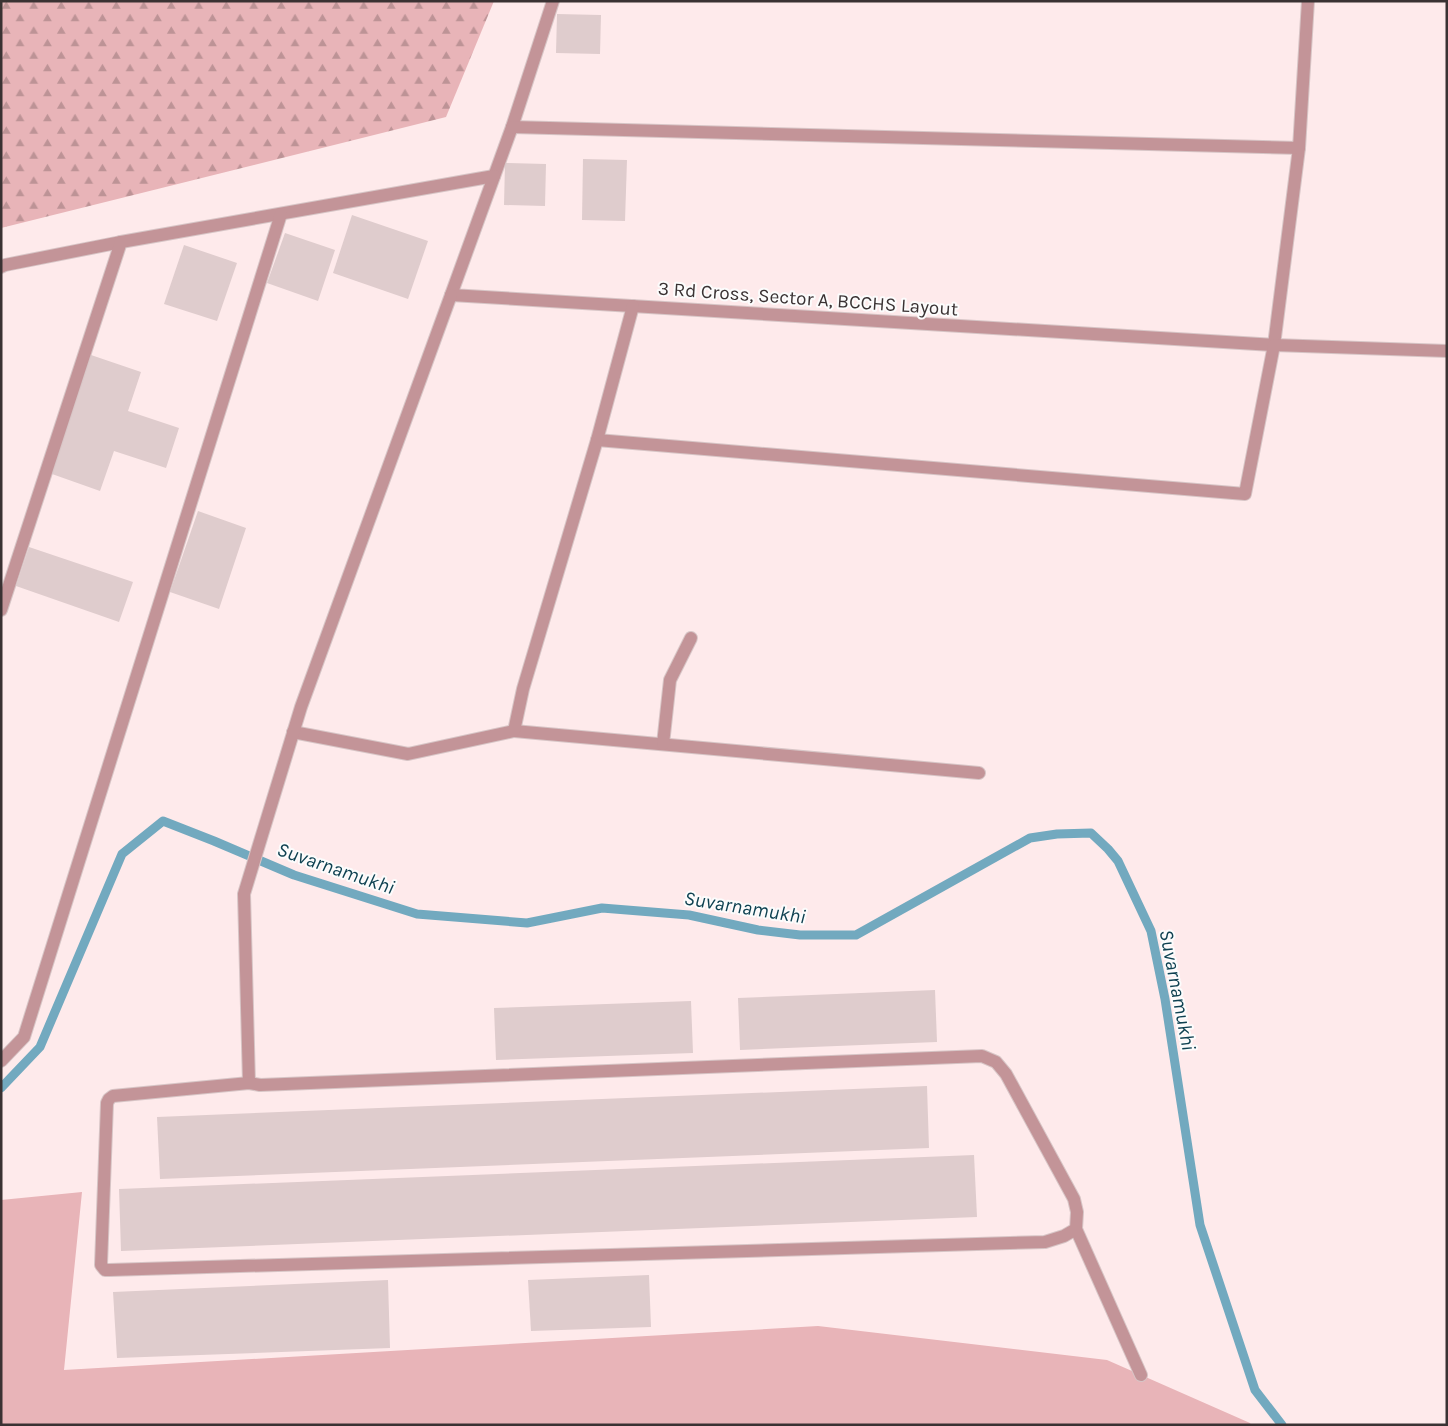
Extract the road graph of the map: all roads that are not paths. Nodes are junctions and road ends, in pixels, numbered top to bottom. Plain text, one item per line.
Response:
1 (553, 1) edge
2 (1308, 1) edge
3 (512, 127) junction
4 (1298, 148) junction
5 (494, 176) junction
6 (282, 214) junction
7 (121, 242) junction
8 (1, 267) edge
9 (451, 295) junction
10 (634, 306) junction
11 (1274, 345) junction
12 (1447, 351) edge
13 (597, 440) junction
14 (1, 610) edge
15 (691, 638) dead end
16 (514, 731) junction
17 (294, 732) junction
18 (663, 744) junction
19 (979, 773) dead end
20 (1, 1061) edge
21 (249, 1083) junction
22 (1076, 1229) junction
23 (1141, 1376) dead end

1 - 3 street
2 - 4 street
3 - 4 street
3 - 5 street
4 - 11 street
5 - 6 street
5 - 9 street
6 - 7 street
6 - 20 street
7 - 8 street
7 - 14 street
9 - 10 street, 3 Rd Cross, Sector A, BCCHS Layout
9 - 17 street
10 - 11 street, 3 Rd Cross, Sector A, BCCHS Layout
10 - 13 street
11 - 12 street, 3 Rd Cross, Sector A, BCCHS Layout
11 - 13 street
13 - 16 street
15 - 18 street
16 - 17 street
16 - 18 street
17 - 21 street
18 - 19 street
21 - 22 street
21 - 22 street
22 - 23 street

